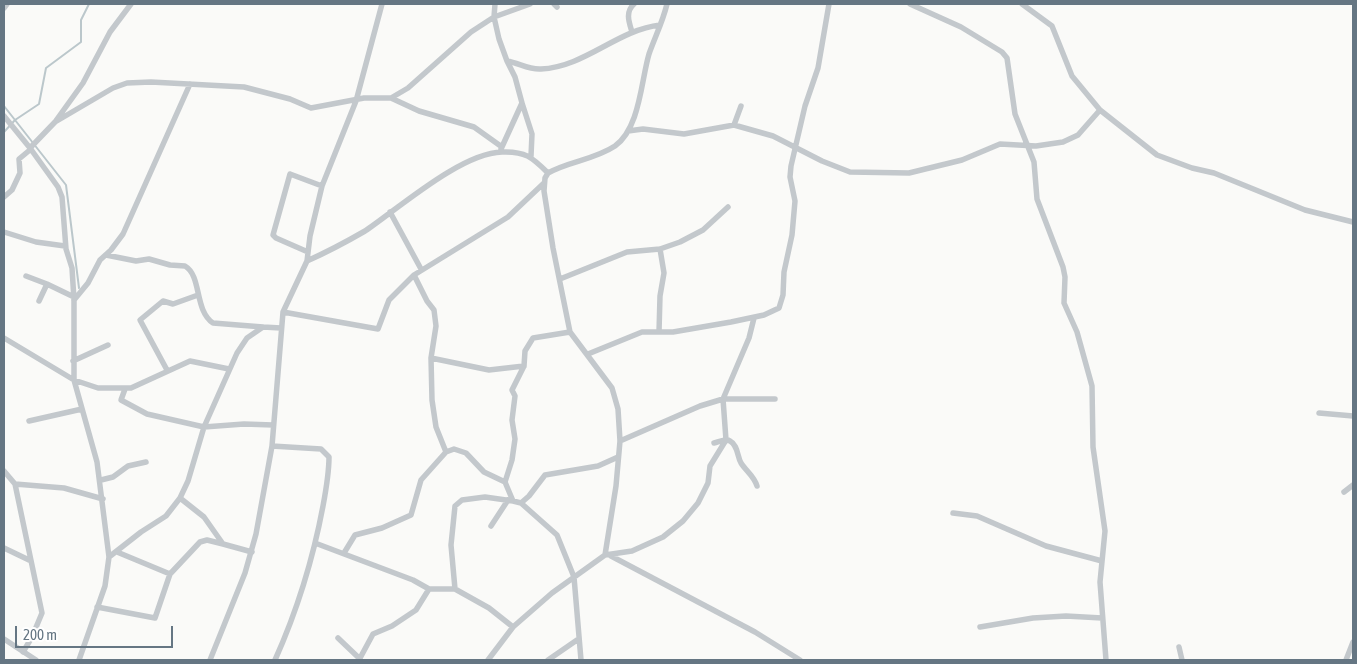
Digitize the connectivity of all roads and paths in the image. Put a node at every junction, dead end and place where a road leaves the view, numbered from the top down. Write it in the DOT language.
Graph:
graph roads {
  1 [pos="7,4"];
  2 [pos="131,4"];
  3 [pos="382,4"];
  4 [pos="495,4"];
  5 [pos="530,4"];
  6 [pos="634,4"];
  7 [pos="667,4"];
  8 [pos="829,4"];
  9 [pos="910,4"];
  10 [pos="1022,4"];
  11 [pos="1033,6"];
  12 [pos="4,8"];
  13 [pos="494,17"];
  14 [pos="660,25"];
  15 [pos="632,32"];
  16 [pos="507,61"];
  17 [pos="190,84"];
  18 [pos="391,98"];
  19 [pos="356,101"];
  20 [pos="522,102"];
  21 [pos="741,106"];
  22 [pos="1100,110"];
  23 [pos="4,116"];
  24 [pos="55,122"];
  25 [pos="734,125"];
  26 [pos="628,131"];
  27 [pos="1027,145"];
  28 [pos="795,146"];
  29 [pos="30,149"];
  30 [pos="501,149"];
  31 [pos="531,156"];
  32 [pos="548,173"];
  33 [pos="544,183"];
  34 [pos="322,186"];
  35 [pos="4,197"];
  36 [pos="728,207"];
  37 [pos="390,212"];
  38 [pos="1353,222"];
  39 [pos="4,232"];
  40 [pos="65,246"];
  41 [pos="660,249"];
  42 [pos="308,252"];
  43 [pos="106,255"];
  44 [pos="308,261"];
  45 [pos="421,269"];
  46 [pos="414,275"];
  47 [pos="26,276"];
  48 [pos="560,279"];
  49 [pos="47,284"];
  50 [pos="198,295"];
  51 [pos="74,298"];
  52 [pos="39,302"];
  53 [pos="284,312"];
  54 [pos="754,318"];
  55 [pos="263,327"];
  56 [pos="281,328"];
  57 [pos="570,332"];
  58 [pos="659,332"];
  59 [pos="4,338"];
  60 [pos="108,345"];
  61 [pos="588,354"];
  62 [pos="431,358"];
  63 [pos="73,361"];
  64 [pos="524,366"];
  65 [pos="167,370"];
  66 [pos="229,370"];
  67 [pos="74,380"];
  68 [pos="125,389"];
  69 [pos="723,399"];
  70 [pos="775,399"];
  71 [pos="82,409"];
  72 [pos="1319,412"];
  73 [pos="1353,416"];
  74 [pos="29,421"];
  75 [pos="273,425"];
  76 [pos="204,427"];
  77 [pos="726,440"];
  78 [pos="620,441"];
  79 [pos="714,443"];
  80 [pos="272,446"];
  81 [pos="446,452"];
  82 [pos="618,457"];
  83 [pos="146,462"];
  84 [pos="4,471"];
  85 [pos="101,480"];
  86 [pos="505,482"];
  87 [pos="14,484"];
  88 [pos="1353,485"];
  89 [pos="757,486"];
  90 [pos="1344,492"];
  91 [pos="180,498"];
  92 [pos="103,499"];
  93 [pos="511,500"];
  94 [pos="521,503"];
  95 [pos="954,513"];
  96 [pos="490,526"];
  97 [pos="315,543"];
  98 [pos="223,544"];
  99 [pos="4,548"];
  100 [pos="117,552"];
  101 [pos="252,552"];
  102 [pos="344,553"];
  103 [pos="608,555"];
  104 [pos="109,557"];
  105 [pos="29,560"];
  106 [pos="1102,561"];
  107 [pos="170,574"];
  108 [pos="574,577"];
  109 [pos="429,589"];
  110 [pos="455,589"];
  111 [pos="97,607"];
  112 [pos="1102,618"];
  113 [pos="513,627"];
  114 [pos="980,627"];
  115 [pos="338,638"];
  116 [pos="4,640"];
  117 [pos="577,640"];
  118 [pos="1353,642"];
  119 [pos="1179,647"];
  120 [pos="23,652"];
  121 [pos="36,660"];
  122 [pos="79,660"];
  123 [pos="210,660"];
  124 [pos="276,660"];
  125 [pos="360,660"];
  126 [pos="488,660"];
  127 [pos="548,660"];
  128 [pos="581,660"];
  129 [pos="800,660"];
  130 [pos="1106,660"];
  131 [pos="1182,660"];
  132 [pos="1346,660"];
  1 -- 12 [label="street"];
  2 -- 24 [label="street"];
  3 -- 19 [label="street"];
  4 -- 13 [label="street"];
  5 -- 13 [label="street"];
  6 -- 15 [label="street"];
  7 -- 14 [label="street"];
  8 -- 28 [label="street"];
  9 -- 27 [label="street"];
  10 -- 11 [label="street"];
  11 -- 22 [label="street"];
  13 -- 16 [label="street"];
  13 -- 18 [label="street"];
  14 -- 15 [label="street"];
  14 -- 26 [label="street"];
  15 -- 16 [label="street"];
  16 -- 20 [label="street"];
  17 -- 19 [label="street"];
  17 -- 24 [label="street"];
  17 -- 43 [label="street"];
  18 -- 19 [label="street"];
  18 -- 30 [label="street"];
  19 -- 34 [label="street"];
  20 -- 30 [label="street"];
  20 -- 31 [label="street"];
  21 -- 25 [label="street"];
  22 -- 27 [label="street"];
  22 -- 38 [label="street"];
  23 -- 29 [label="street"];
  24 -- 29 [label="street"];
  25 -- 26 [label="street"];
  25 -- 28 [label="street"];
  26 -- 32 [label="street"];
  27 -- 28 [label="street"];
  27 -- 106 [label="street"];
  28 -- 54 [label="street"];
  29 -- 35 [label="street"];
  29 -- 40 [label="street"];
  30 -- 31 [label="street"];
  30 -- 37 [label="street"];
  31 -- 32 [label="street"];
  32 -- 33 [label="street"];
  33 -- 45 [label="street"];
  33 -- 48 [label="street"];
  34 -- 42 [label="street"];
  34 -- 42 [label="street"];
  36 -- 41 [label="street"];
  37 -- 44 [label="street"];
  37 -- 45 [label="street"];
  39 -- 40 [label="street"];
  40 -- 51 [label="street"];
  41 -- 48 [label="street"];
  41 -- 58 [label="street"];
  42 -- 44 [label="street"];
  43 -- 50 [label="street"];
  43 -- 51 [label="street"];
  44 -- 53 [label="street"];
  45 -- 46 [label="street"];
  46 -- 53 [label="street"];
  46 -- 62 [label="street"];
  47 -- 49 [label="street"];
  48 -- 57 [label="street"];
  49 -- 51 [label="street"];
  49 -- 52 [label="street"];
  50 -- 55 [label="street"];
  50 -- 65 [label="street"];
  51 -- 63 [label="street"];
  53 -- 56 [label="street"];
  54 -- 58 [label="street"];
  54 -- 69 [label="street"];
  55 -- 56 [label="street"];
  55 -- 66 [label="street"];
  56 -- 75 [label="street"];
  57 -- 61 [label="street"];
  57 -- 64 [label="street"];
  58 -- 61 [label="street"];
  59 -- 67 [label="street"];
  60 -- 63 [label="street"];
  61 -- 78 [label="street"];
  62 -- 64 [label="street"];
  62 -- 81 [label="street"];
  63 -- 67 [label="street"];
  64 -- 86 [label="street"];
  65 -- 66 [label="street"];
  65 -- 68 [label="street"];
  66 -- 76 [label="street"];
  67 -- 68 [label="street"];
  67 -- 71 [label="street"];
  68 -- 76 [label="street"];
  69 -- 70 [label="street"];
  69 -- 77 [label="street"];
  69 -- 78 [label="street"];
  71 -- 74 [label="street"];
  71 -- 85 [label="street"];
  72 -- 73 [label="street"];
  75 -- 76 [label="street"];
  75 -- 80 [label="street"];
  76 -- 91 [label="street"];
  77 -- 79 [label="street"];
  77 -- 89 [label="street"];
  77 -- 103 [label="street"];
  78 -- 82 [label="street"];
  80 -- 97 [label="street"];
  80 -- 101 [label="street"];
  81 -- 86 [label="street"];
  81 -- 102 [label="street"];
  82 -- 94 [label="street"];
  82 -- 103 [label="street"];
  83 -- 85 [label="street"];
  84 -- 87 [label="street"];
  85 -- 92 [label="street"];
  86 -- 93 [label="street"];
  87 -- 92 [label="street"];
  87 -- 105 [label="street"];
  88 -- 90 [label="street"];
  91 -- 98 [label="street"];
  91 -- 100 [label="street"];
  92 -- 104 [label="street"];
  93 -- 94 [label="street"];
  93 -- 96 [label="street"];
  93 -- 110 [label="street"];
  94 -- 108 [label="street"];
  95 -- 106 [label="street"];
  97 -- 102 [label="street"];
  97 -- 124 [label="street"];
  98 -- 101 [label="street"];
  98 -- 107 [label="street"];
  99 -- 105 [label="street"];
  100 -- 104 [label="street"];
  100 -- 107 [label="street"];
  101 -- 123 [label="street"];
  102 -- 109 [label="street"];
  103 -- 108 [label="street"];
  103 -- 129 [label="street"];
  104 -- 111 [label="street"];
  105 -- 120 [label="street"];
  106 -- 112 [label="street"];
  107 -- 111 [label="street"];
  108 -- 113 [label="street"];
  108 -- 117 [label="street"];
  109 -- 110 [label="street"];
  109 -- 125 [label="street"];
  110 -- 113 [label="street"];
  111 -- 122 [label="street"];
  112 -- 114 [label="street"];
  112 -- 130 [label="street"];
  113 -- 126 [label="street"];
  115 -- 125 [label="street"];
  116 -- 120 [label="street"];
  117 -- 127 [label="street"];
  117 -- 128 [label="street"];
  118 -- 132 [label="street"];
  119 -- 131 [label="street"];
  120 -- 121 [label="street"];
}
